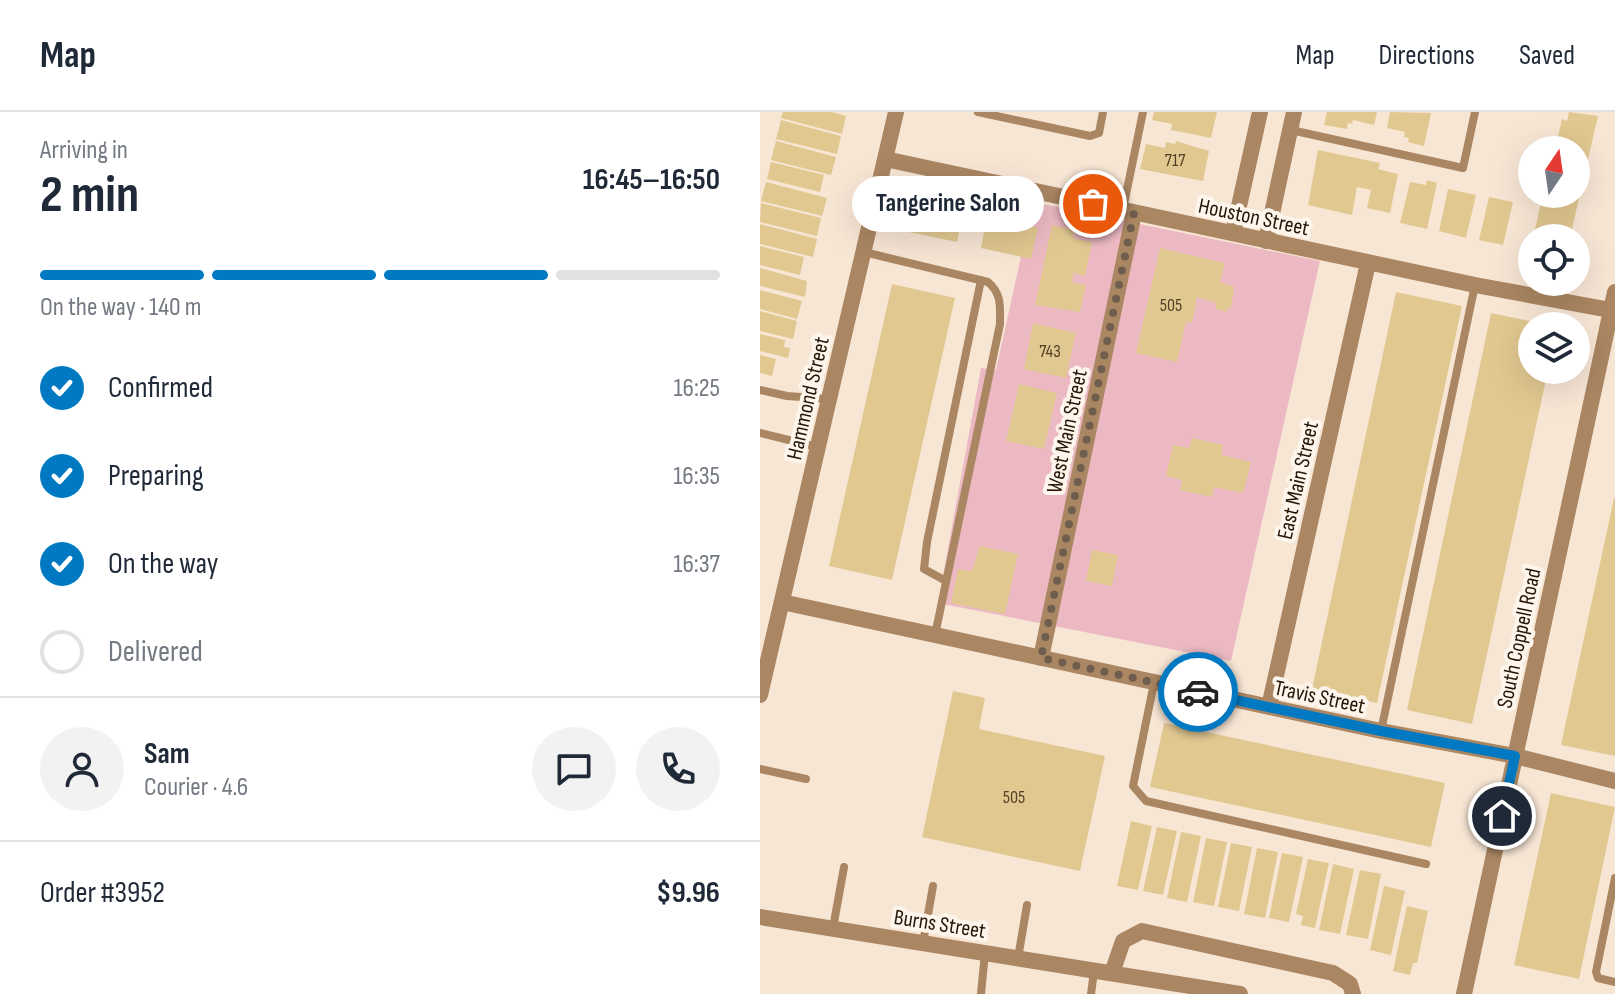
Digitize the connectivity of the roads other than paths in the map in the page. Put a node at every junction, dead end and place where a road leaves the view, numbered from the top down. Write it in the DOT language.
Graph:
graph roads {
  1 [pos="896,112"];
  2 [pos="978,112"];
  3 [pos="1103,112"];
  4 [pos="1143,112"];
  5 [pos="1260,112"];
  6 [pos="1294,112"];
  7 [pos="1475,112"];
  8 [pos="1290,129"];
  9 [pos="885,159"];
  10 [pos="1128,212"];
  11 [pos="1233,233"];
  12 [pos="1266,241"];
  13 [pos="864,252"];
  14 [pos="1368,263"];
  15 [pos="981,280"];
  16 [pos="1475,285"];
  17 [pos="1615,292"];
  18 [pos="1613,311"];
  19 [pos="760,390"];
  20 [pos="829,399"];
  21 [pos="760,433"];
  22 [pos="818,447"];
  23 [pos="946,581"];
  24 [pos="782,602"];
  25 [pos="935,635"];
  26 [pos="1041,658"];
  27 [pos="1154,683"];
  28 [pos="760,695"];
  29 [pos="1269,707"];
  30 [pos="1381,731"];
  31 [pos="1515,756"];
  32 [pos="760,769"];
  33 [pos="806,779"];
  34 [pos="1615,781"];
  35 [pos="1426,864"];
  36 [pos="844,867"];
  37 [pos="1615,878"];
  38 [pos="933,886"];
  39 [pos="1027,905"];
  40 [pos="760,917"];
  41 [pos="833,928"];
  42 [pos="923,943"];
  43 [pos="985,953"];
  44 [pos="1018,959"];
  45 [pos="1094,971"];
  46 [pos="1112,973"];
  47 [pos="1615,982"];
  48 [pos="981,994"];
  49 [pos="1091,994"];
  50 [pos="1240,994"];
  51 [pos="1353,994"];
  52 [pos="1464,994"];
  1 -- 9 [label="street, Hammond Street"];
  2 -- 3 [label="lane"];
  4 -- 10 [label="lane"];
  5 -- 11 [label="street"];
  6 -- 8 [label="street"];
  7 -- 8 [label="lane"];
  8 -- 12 [label="street"];
  9 -- 10 [label="street, Houston Street"];
  9 -- 13 [label="street, Hammond Street"];
  10 -- 11 [label="street, Houston Street"];
  10 -- 26 [label="street, West Main Street"];
  11 -- 12 [label="street, Houston Street"];
  12 -- 14 [label="street, Houston Street"];
  13 -- 15 [label="lane"];
  13 -- 20 [label="street, Hammond Street"];
  14 -- 16 [label="street, Houston Street"];
  14 -- 29 [label="street, East Main Street"];
  15 -- 23 [label="lane"];
  15 -- 23 [label="lane"];
  16 -- 18 [label="street, Houston Street"];
  16 -- 30 [label="lane"];
  17 -- 18 [label="street, South Coppell Road"];
  18 -- 31 [label="street, South Coppell Road"];
  19 -- 20 [label="lane"];
  20 -- 22 [label="street, Hammond Street"];
  21 -- 22 [label="lane"];
  22 -- 24 [label="street, Hammond Street"];
  23 -- 25 [label="lane"];
  24 -- 25 [label="street, Travis Street"];
  24 -- 28 [label="street, Hammond Street"];
  25 -- 26 [label="street, Travis Street"];
  26 -- 27 [label="street, Travis Street"];
  27 -- 29 [label="street, Travis Street"];
  27 -- 35 [label="lane"];
  29 -- 30 [label="street, Travis Street"];
  30 -- 31 [label="street, Travis Street"];
  31 -- 34 [label="street, Travis Street"];
  31 -- 52 [label="street, South Coppell Road"];
  32 -- 33 [label="lane"];
  36 -- 41 [label="lane"];
  37 -- 47 [label="lane"];
  38 -- 42 [label="lane"];
  39 -- 44 [label="lane"];
  40 -- 41 [label="street, Burns Street"];
  41 -- 42 [label="street, Burns Street"];
  42 -- 43 [label="street, Burns Street"];
  43 -- 44 [label="street, Burns Street"];
  43 -- 48 [label="lane"];
  44 -- 45 [label="street, Burns Street"];
  45 -- 46 [label="street, Burns Street"];
  45 -- 49 [label="lane"];
  46 -- 50 [label="street, Burns Street"];
  46 -- 51 [label="street"];
}
